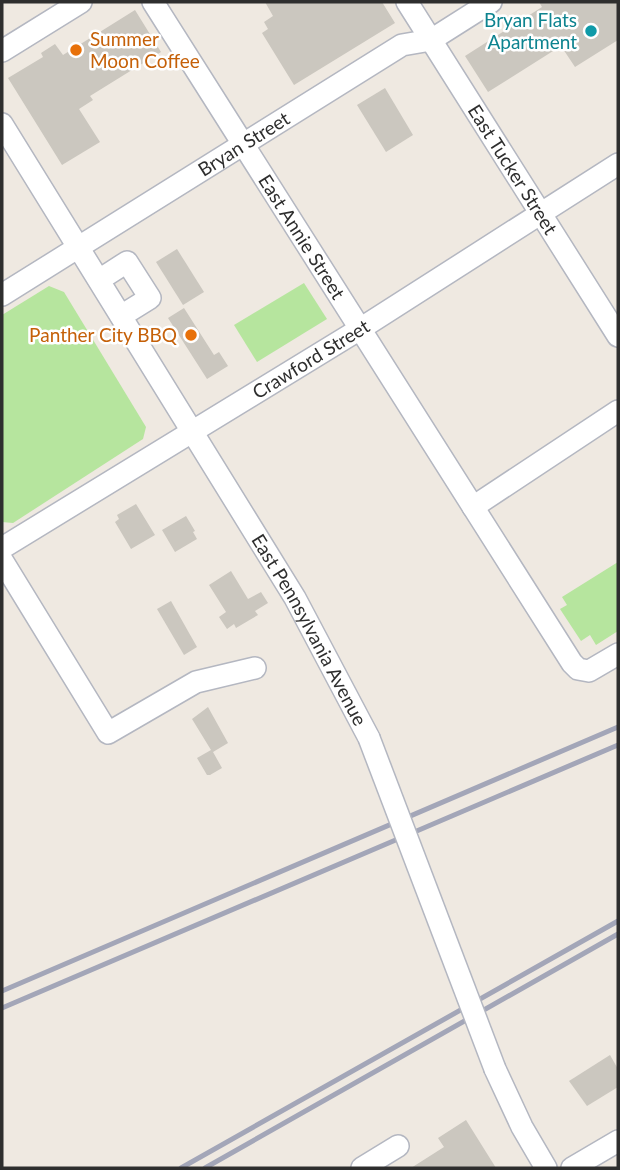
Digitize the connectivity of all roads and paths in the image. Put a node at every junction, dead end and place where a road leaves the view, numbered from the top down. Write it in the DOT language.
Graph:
graph roads {
  1 [pos="81,2"];
  2 [pos="407,2"];
  3 [pos="491,2"];
  4 [pos="161,4"];
  5 [pos="431,40"];
  6 [pos="2,51"];
  7 [pos="2,124"];
  8 [pos="243,143"];
  9 [pos="618,163"];
  10 [pos="541,212"];
  11 [pos="78,246"];
  12 [pos="99,280"];
  13 [pos="2,295"];
  14 [pos="121,316"];
  15 [pos="360,329"];
  16 [pos="618,336"];
  17 [pos="618,411"];
  18 [pos="192,432"];
  19 [pos="473,507"];
  20 [pos="2,548"];
  21 [pos="2,560"];
  22 [pos="618,654"];
  23 [pos="255,668"];
  24 [pos="618,1141"];
  25 [pos="398,1146"];
  26 [pos="362,1168"];
  27 [pos="546,1168"];
  28 [pos="572,1168"];
  1 -- 6 [label="street"];
  2 -- 5 [label="street, East Tucker Street"];
  3 -- 5 [label="street, Bryan Street"];
  4 -- 8 [label="street, East Annie Street"];
  5 -- 8 [label="street, Bryan Street"];
  5 -- 10 [label="street, East Tucker Street"];
  7 -- 11 [label="street, East Pennsylvania Avenue"];
  8 -- 11 [label="street, Bryan Street"];
  8 -- 15 [label="street, East Annie Street"];
  9 -- 10 [label="street, Crawford Street"];
  10 -- 15 [label="street, Crawford Street"];
  10 -- 16 [label="street, East Tucker Street"];
  11 -- 12 [label="street, East Pennsylvania Avenue"];
  11 -- 13 [label="street, Bryan Street"];
  12 -- 14 [label="street, East Pennsylvania Avenue"];
  12 -- 14 [label="street"];
  14 -- 18 [label="street, East Pennsylvania Avenue"];
  15 -- 18 [label="street, Crawford Street"];
  15 -- 19 [label="street, East Annie Street"];
  17 -- 19 [label="street"];
  18 -- 20 [label="street, Crawford Street"];
  18 -- 27 [label="street, East Pennsylvania Avenue, bridge"];
  19 -- 22 [label="street, East Annie Street"];
  21 -- 23 [label="street"];
  24 -- 28 [label="street"];
  25 -- 26 [label="street"];
}
